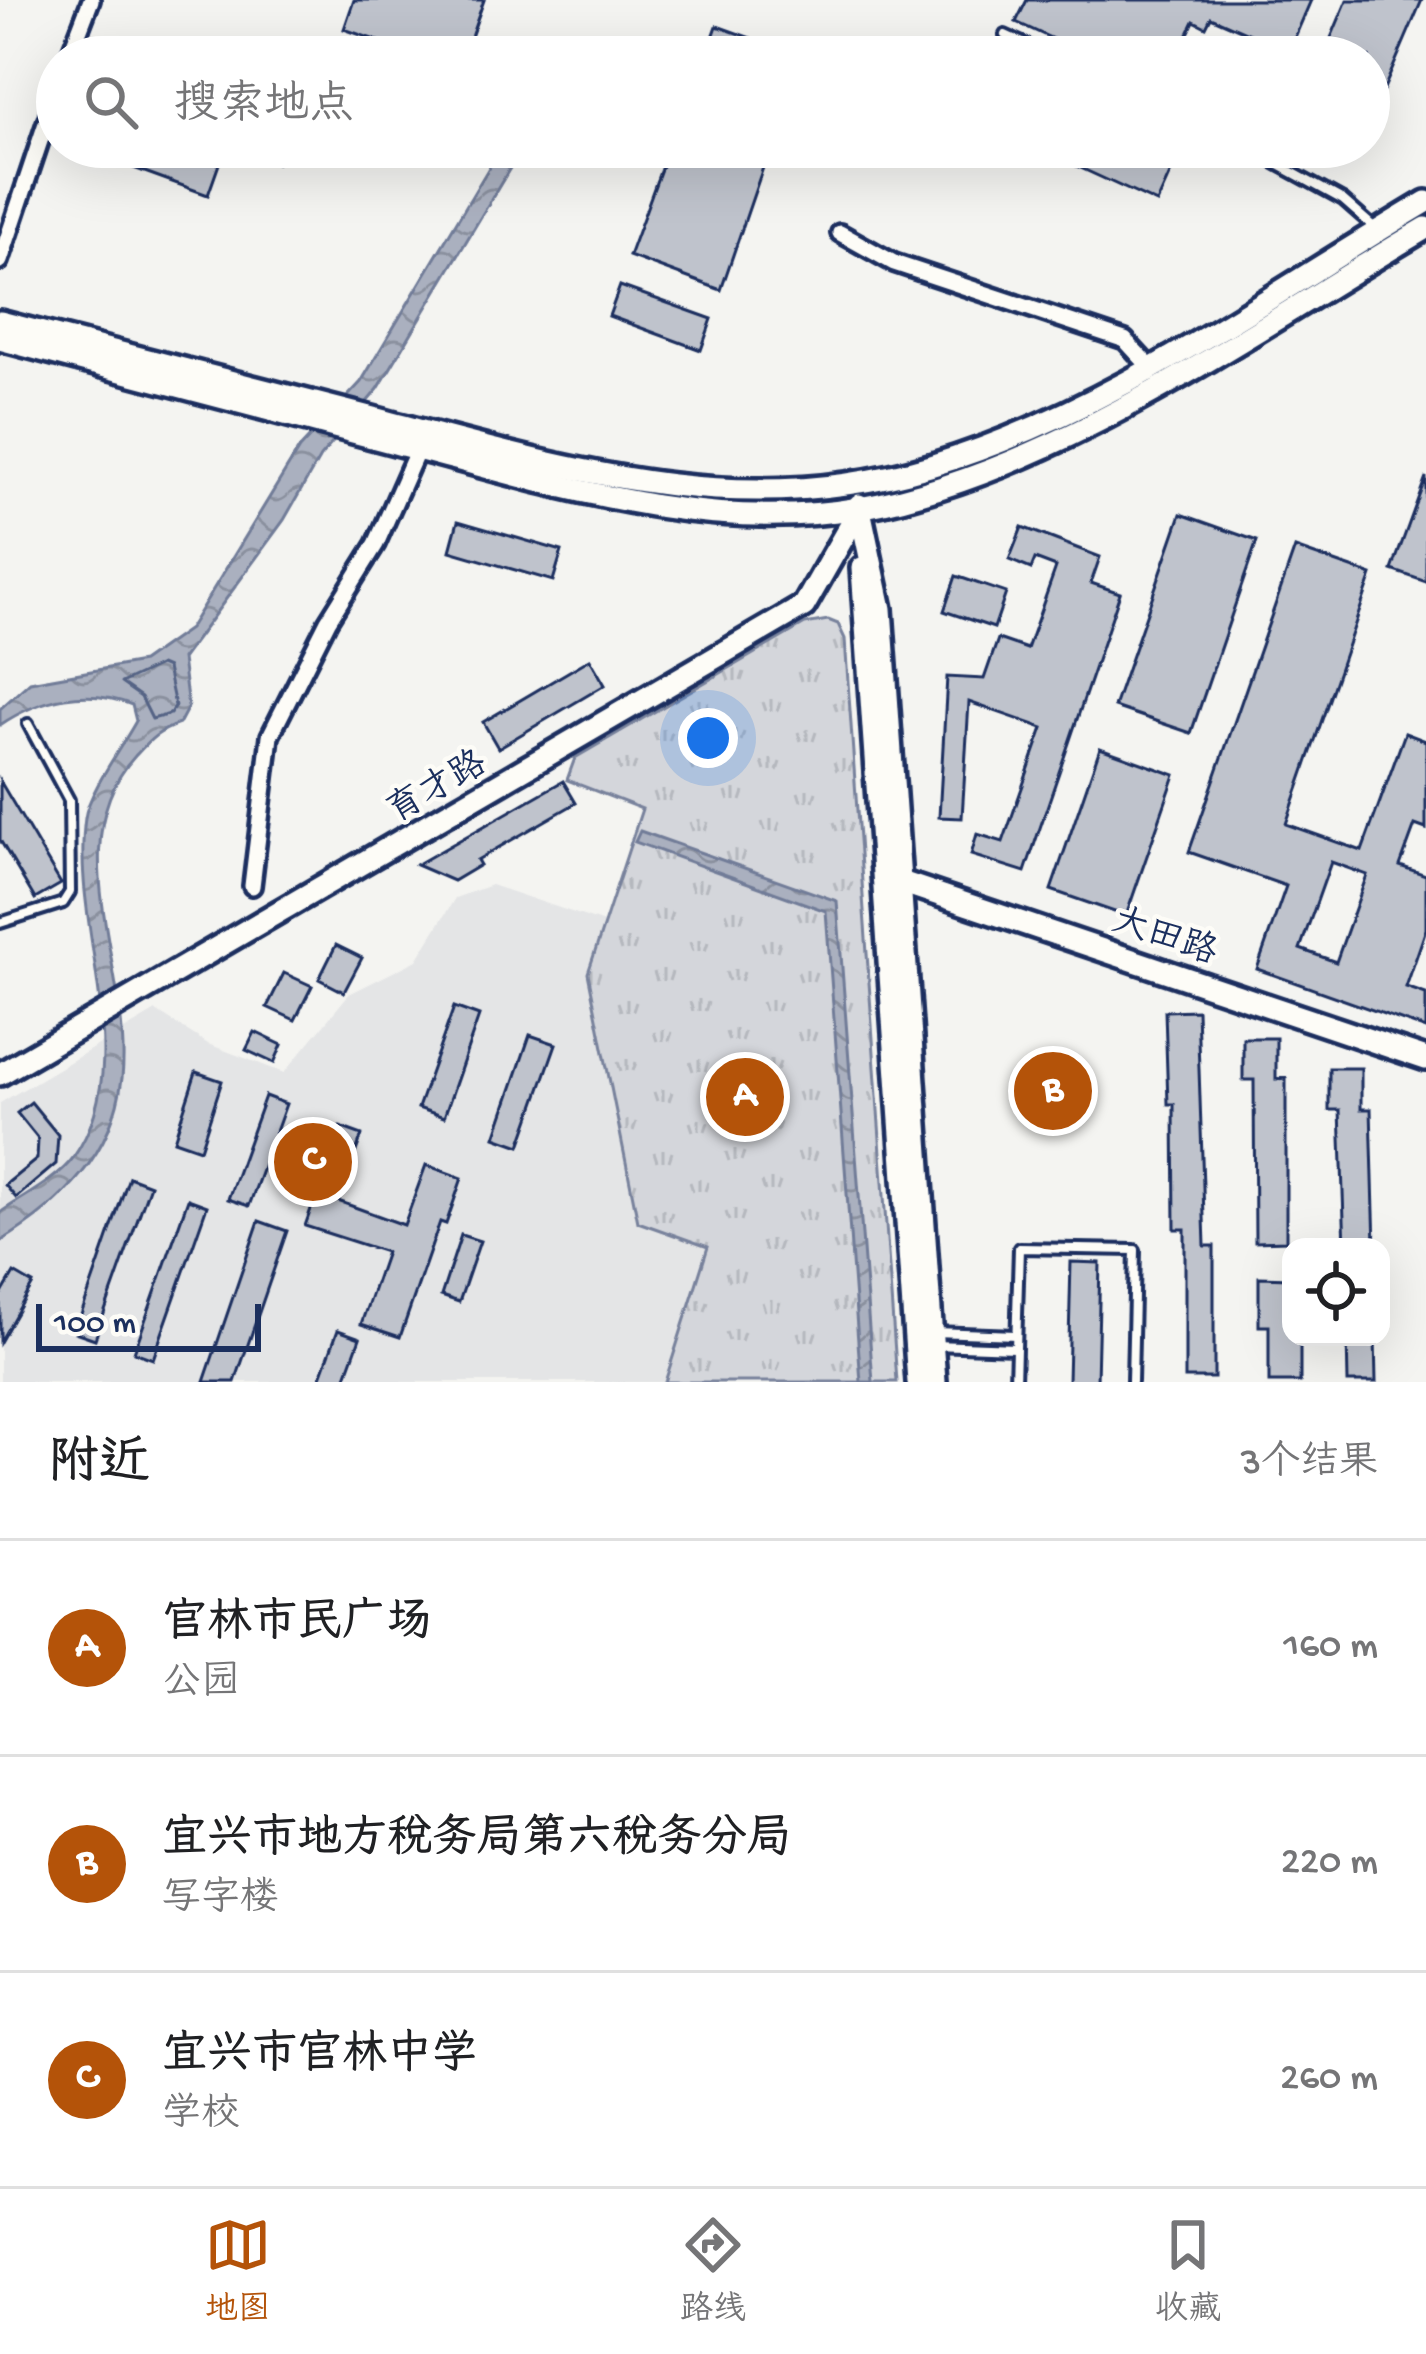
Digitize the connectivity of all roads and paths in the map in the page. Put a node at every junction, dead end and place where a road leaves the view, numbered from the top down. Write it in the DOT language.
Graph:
graph roads {
  1 [pos="91,0"];
  2 [pos="77,36"];
  3 [pos="36,153"];
  4 [pos="1286,168"];
  5 [pos="1426,202"];
  6 [pos="1426,228"];
  7 [pos="1378,231"];
  8 [pos="840,233"];
  9 [pos="0,261"];
  10 [pos="0,322"];
  11 [pos="0,339"];
  12 [pos="1149,366"];
  13 [pos="418,448"];
  14 [pos="855,483"];
  15 [pos="860,508"];
  16 [pos="28,724"];
  17 [pos="891,878"];
  18 [pos="252,886"];
  19 [pos="0,923"];
  20 [pos="1426,1059"];
  21 [pos="0,1075"];
  22 [pos="1016,1335"];
  23 [pos="932,1339"];
  24 [pos="1016,1348"];
  25 [pos="918,1382"];
  26 [pos="935,1382"];
  27 [pos="1015,1382"];
  28 [pos="1132,1382"];
  1 -- 2 [label="street"];
  3 -- 9 [label="street"];
  4 -- 7 [label="lane"];
  5 -- 7 [label="main road"];
  6 -- 15 [label="main road"];
  7 -- 12 [label="main road"];
  8 -- 12 [label="street"];
  10 -- 14 [label="main road"];
  11 -- 13 [label="main road"];
  12 -- 14 [label="main road"];
  13 -- 15 [label="main road"];
  13 -- 18 [label="street"];
  14 -- 15 [label="main road"];
  15 -- 17 [label="main road"];
  15 -- 21 [label="main road, 育才路"];
  16 -- 19 [label="lane"];
  17 -- 20 [label="main road, 大田路"];
  17 -- 23 [label="main road"];
  17 -- 25 [label="main road"];
  22 -- 23 [label="lane"];
  22 -- 24 [label="lane"];
  22 -- 28 [label="lane"];
  23 -- 24 [label="lane"];
  23 -- 26 [label="main road"];
  24 -- 27 [label="lane"];
}
